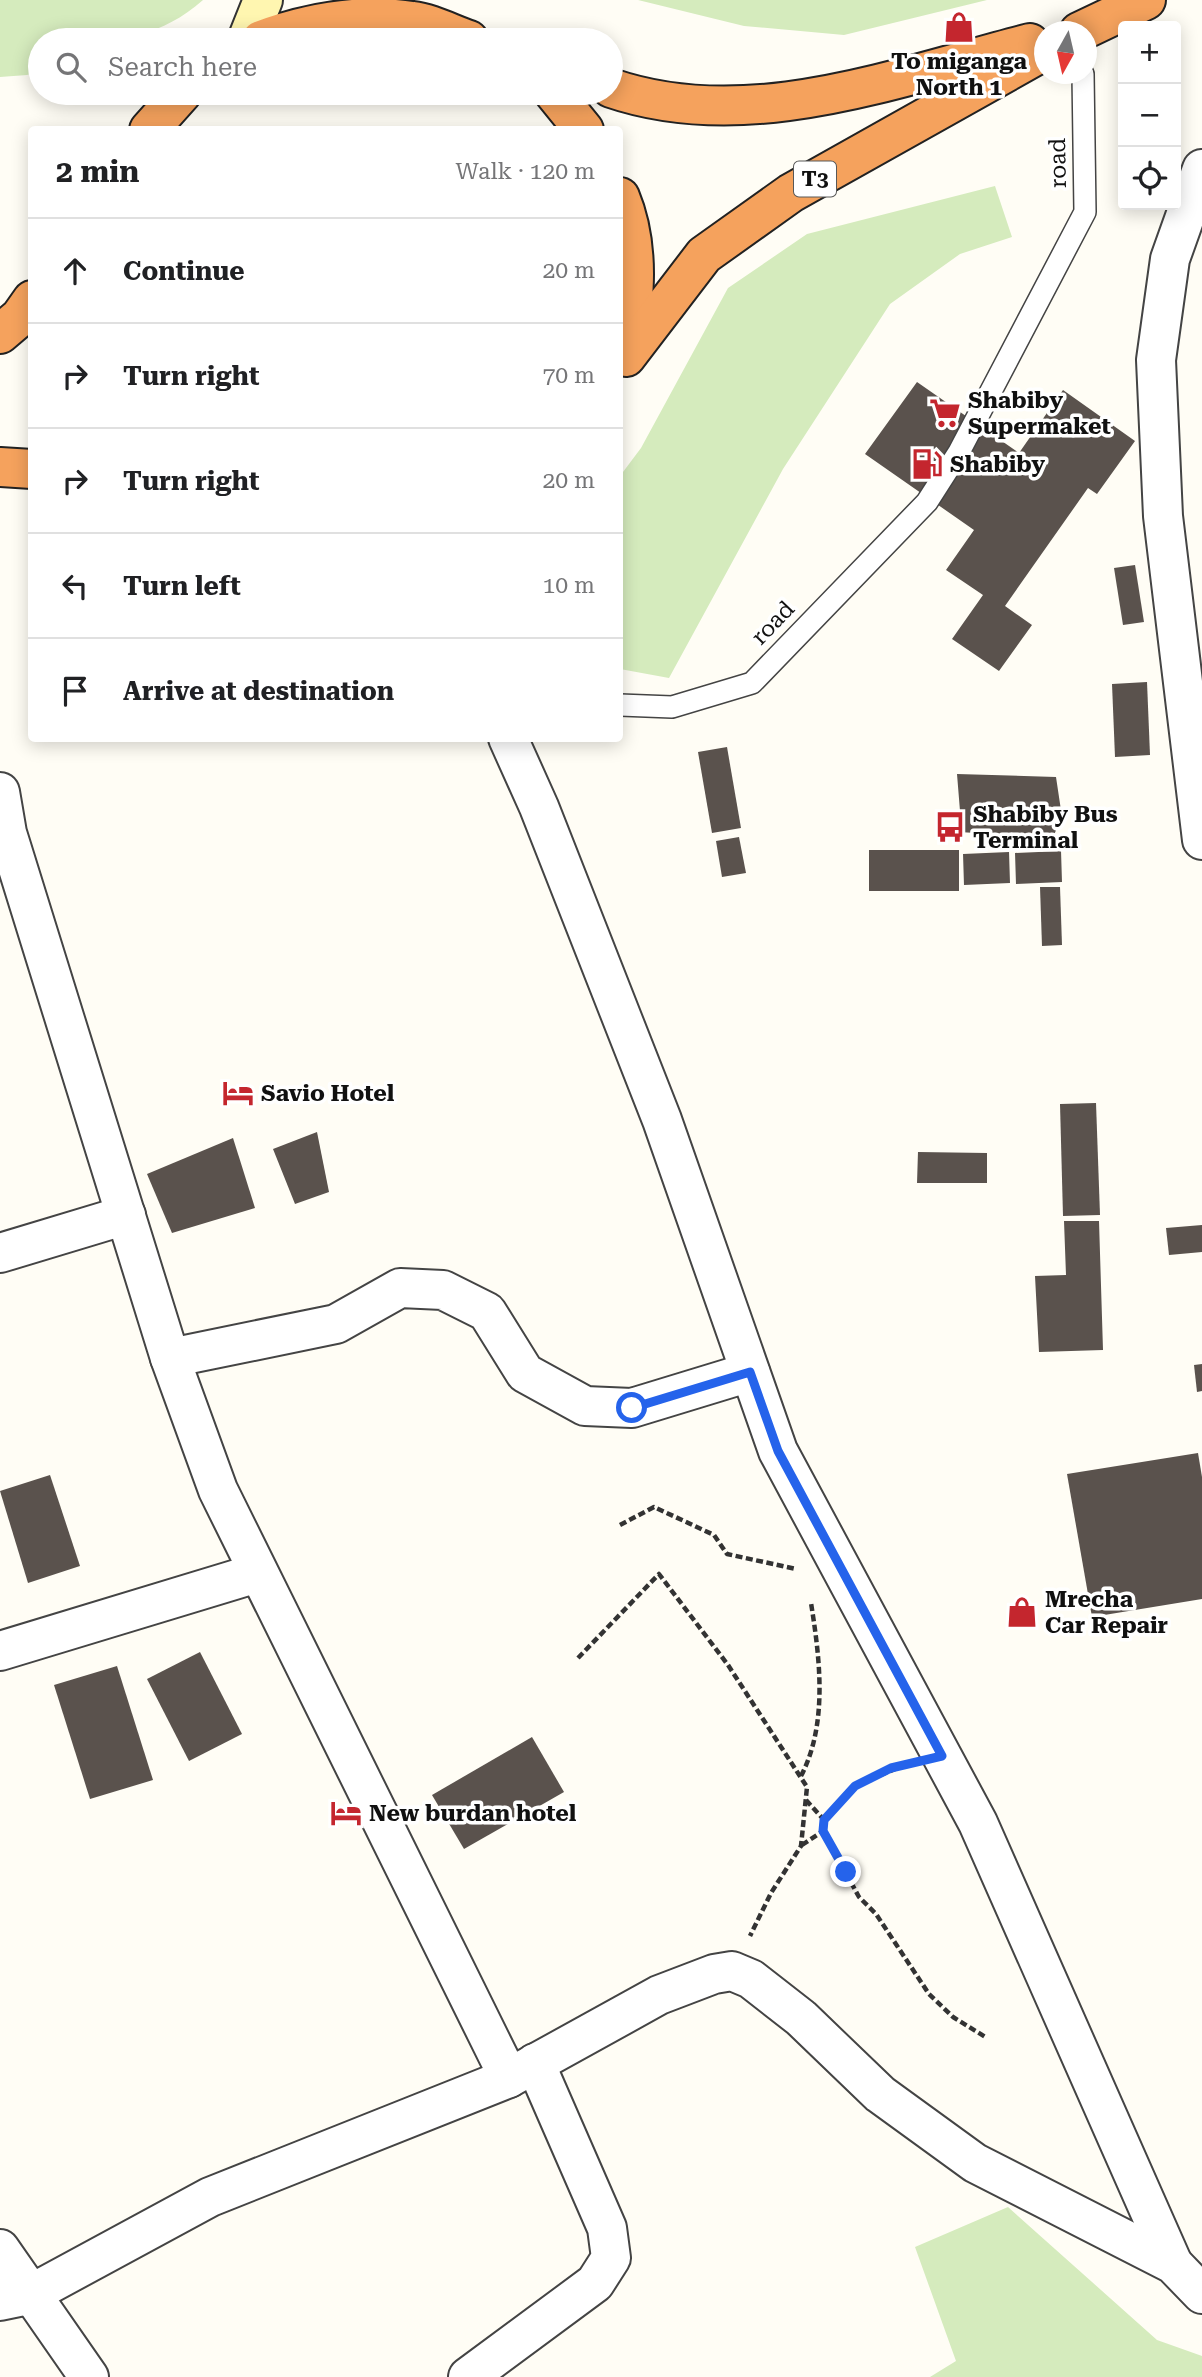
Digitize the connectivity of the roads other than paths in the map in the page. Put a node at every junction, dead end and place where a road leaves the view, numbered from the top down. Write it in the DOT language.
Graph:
graph roads {
  1 [pos="263,0"];
  2 [pos="1146,0"];
  3 [pos="406,10"];
  4 [pos="1097,23"];
  5 [pos="252,28"];
  6 [pos="293,28"];
  7 [pos="444,28"];
  8 [pos="1034,42"];
  9 [pos="1034,57"];
  10 [pos="1083,84"];
  11 [pos="623,92"];
  12 [pos="171,105"];
  13 [pos="564,105"];
  14 [pos="153,126"];
  15 [pos="581,126"];
  16 [pos="1202,169"];
  17 [pos="623,205"];
  18 [pos="28,306"];
  19 [pos="0,334"];
  20 [pos="623,365"];
  21 [pos="0,467"];
  22 [pos="28,469"];
  23 [pos="623,705"];
  24 [pos="510,742"];
  25 [pos="0,792"];
  26 [pos="3,834"];
  27 [pos="1202,840"];
  28 [pos="126,1215"];
  29 [pos="0,1254"];
  30 [pos="170,1358"];
  31 [pos="750,1372"];
  32 [pos="257,1573"];
  33 [pos="0,1651"];
  34 [pos="522,2071"];
  35 [pos="0,2249"];
  36 [pos="1173,2264"];
  37 [pos="1202,2294"];
  38 [pos="14,2298"];
  39 [pos="89,2377"];
  40 [pos="468,2377"];
  1 -- 5 [label="main road"];
  2 -- 4 [label="highway"];
  3 -- 6 [label="highway"];
  3 -- 7 [label="highway"];
  8 -- 11 [label="highway"];
  9 -- 20 [label="highway, T3"];
  10 -- 23 [label="lane, road"];
  12 -- 14 [label="highway"];
  13 -- 15 [label="highway"];
  16 -- 27 [label="street"];
  17 -- 20 [label="highway, T3"];
  18 -- 19 [label="highway"];
  21 -- 22 [label="highway"];
  24 -- 31 [label="street"];
  25 -- 26 [label="street"];
  26 -- 28 [label="street"];
  28 -- 29 [label="street"];
  28 -- 30 [label="street"];
  30 -- 31 [label="street"];
  30 -- 32 [label="street"];
  31 -- 36 [label="street"];
  32 -- 33 [label="street"];
  32 -- 34 [label="street"];
  34 -- 36 [label="street"];
  34 -- 38 [label="street"];
  34 -- 40 [label="street"];
  35 -- 38 [label="street"];
  36 -- 37 [label="street"];
  38 -- 39 [label="street"];
}
